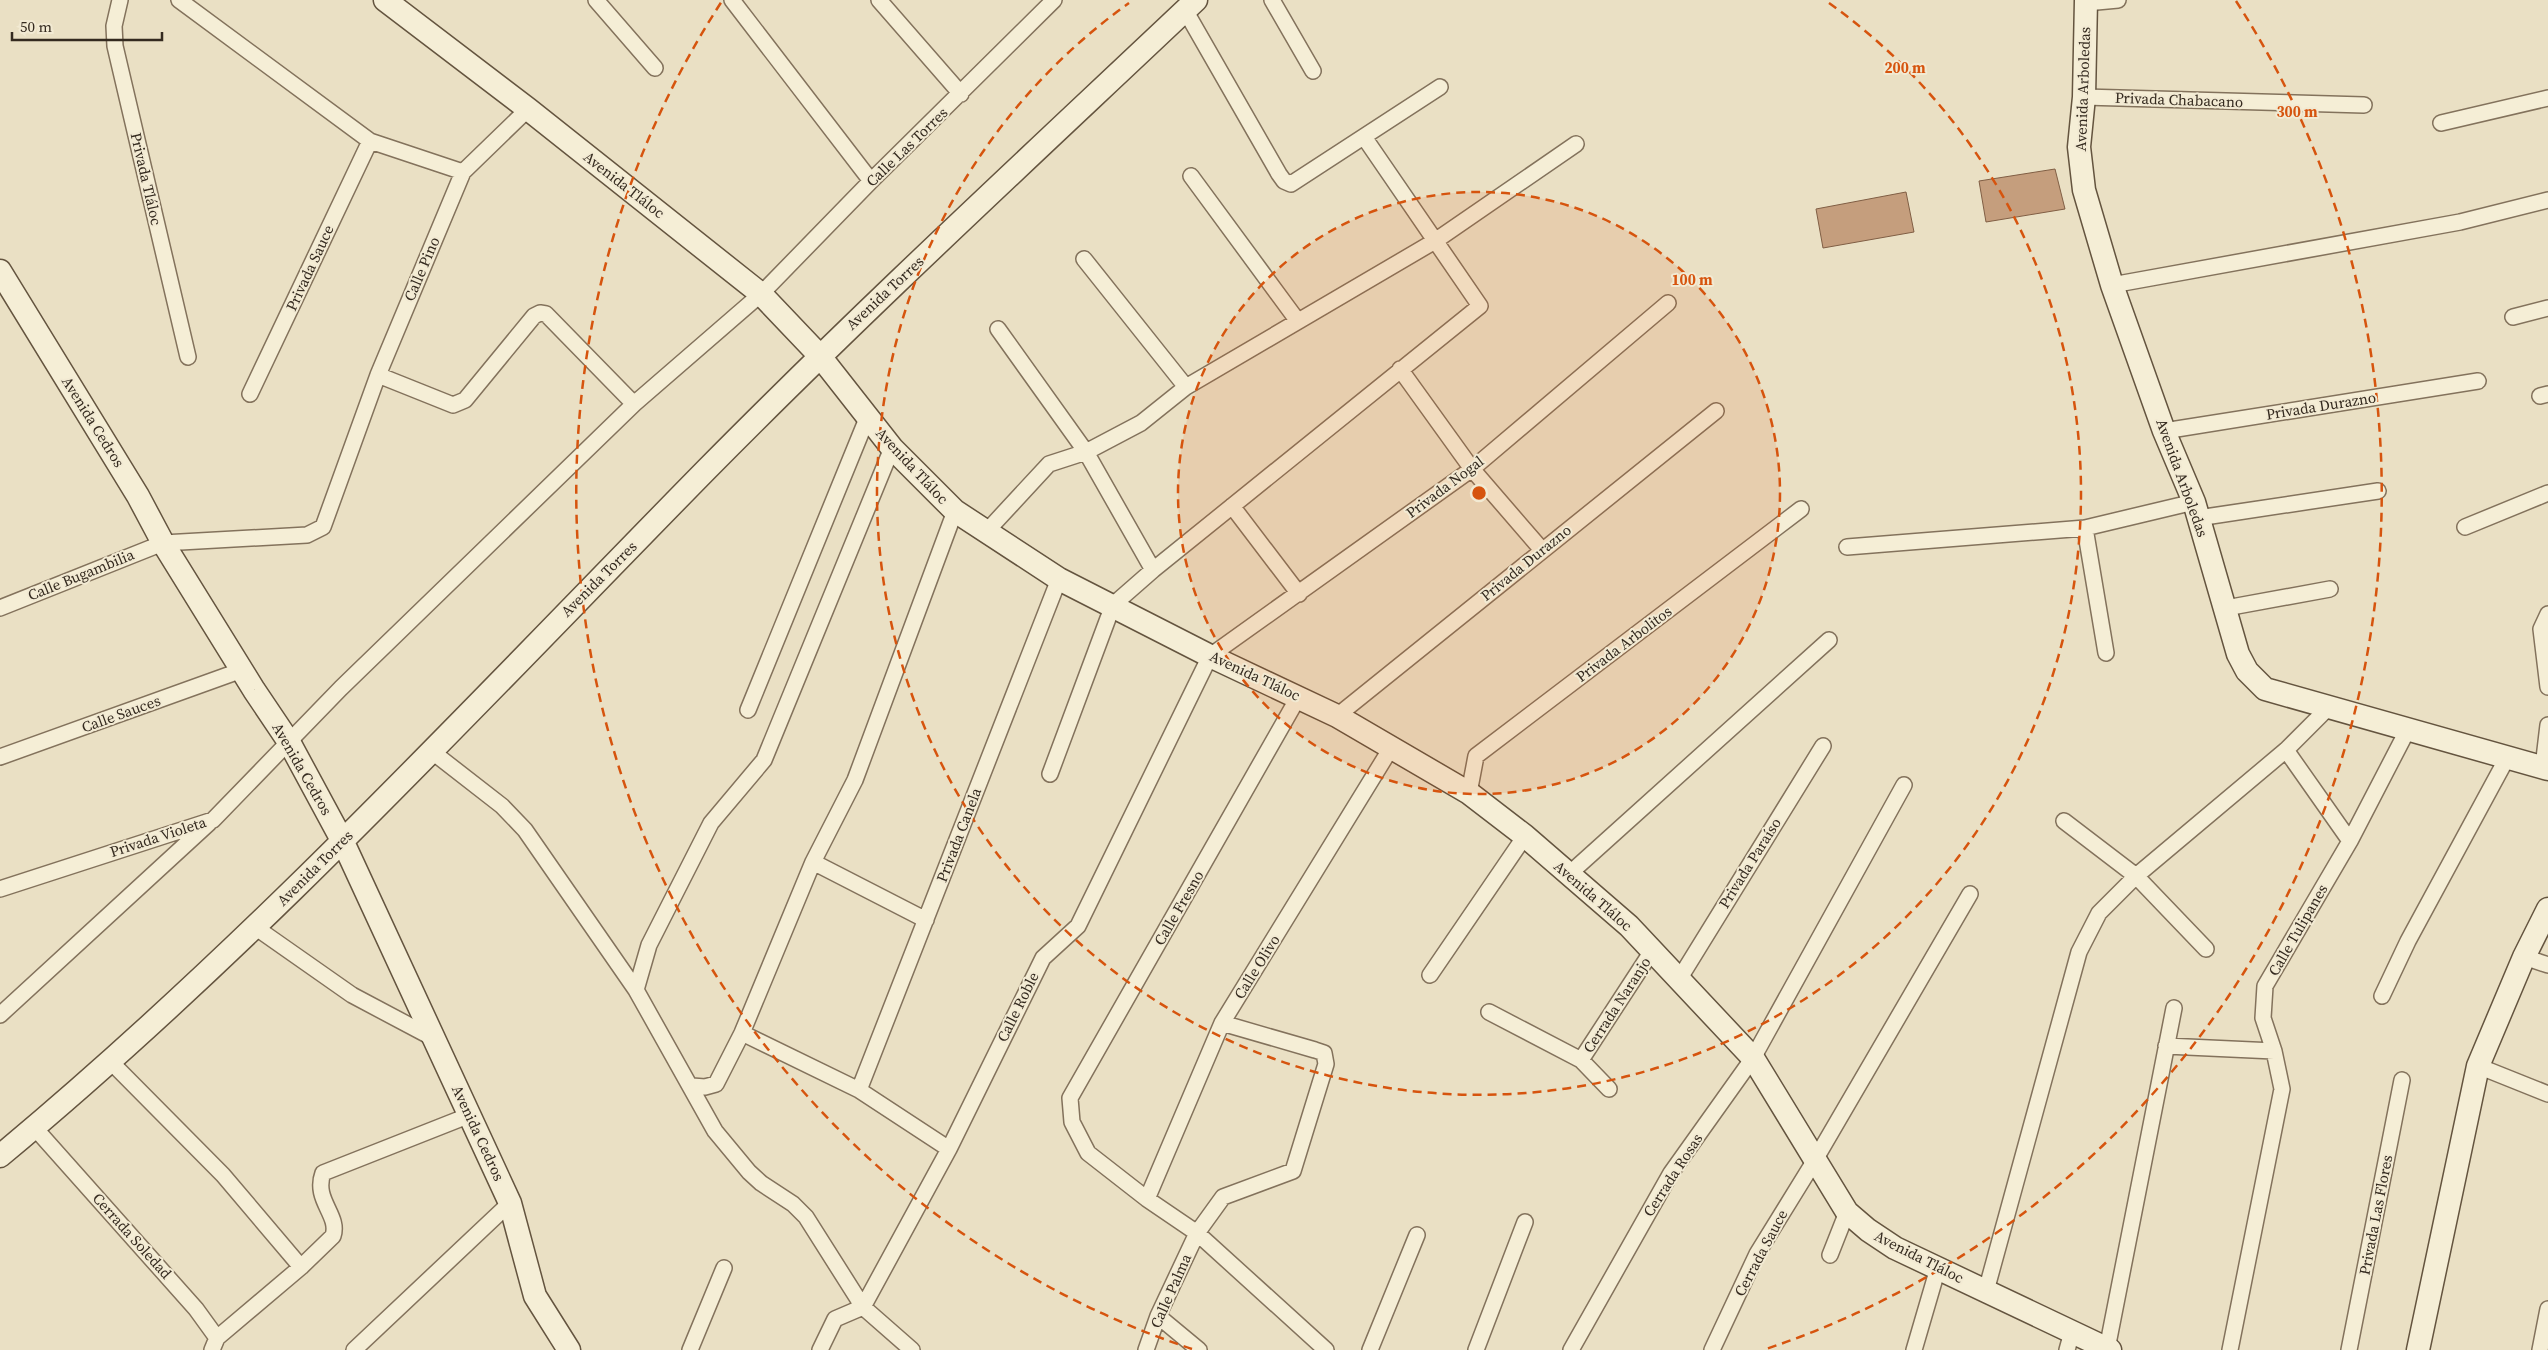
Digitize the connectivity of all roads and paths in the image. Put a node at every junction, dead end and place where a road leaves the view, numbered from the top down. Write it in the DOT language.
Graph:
graph roads {
  1 [pos="120,0"];
  2 [pos="179,0"];
  3 [pos="385,0"];
  4 [pos="596,0"];
  5 [pos="732,0"];
  6 [pos="879,0"];
  7 [pos="1054,0"];
  8 [pos="1272,0"];
  9 [pos="2118,0"];
  10 [pos="2086,2"];
  11 [pos="1190,5"];
  12 [pos="655,68"];
  13 [pos="1313,71"];
  14 [pos="1440,87"];
  15 [pos="961,94"];
  16 [pos="2084,97"];
  17 [pos="2548,98"];
  18 [pos="2364,105"];
  19 [pos="528,109"];
  20 [pos="2441,123"];
  21 [pos="1364,137"];
  22 [pos="370,141"];
  23 [pos="1576,144"];
  24 [pos="462,172"];
  25 [pos="1191,176"];
  26 [pos="871,181"];
  27 [pos="2548,200"];
  28 [pos="1435,240"];
  29 [pos="1084,258"];
  30 [pos="0,271"];
  31 [pos="2112,285"];
  32 [pos="761,294"];
  33 [pos="1668,303"];
  34 [pos="2548,308"];
  35 [pos="2513,318"];
  36 [pos="1297,320"];
  37 [pos="998,330"];
  38 [pos="820,355"];
  39 [pos="188,358"];
  40 [pos="1400,370"];
  41 [pos="378,376"];
  42 [pos="2478,381"];
  43 [pos="1186,387"];
  44 [pos="250,394"];
  45 [pos="634,404"];
  46 [pos="1716,411"];
  47 [pos="868,416"];
  48 [pos="2164,431"];
  49 [pos="892,448"];
  50 [pos="1086,452"];
  51 [pos="1472,469"];
  52 [pos="2378,491"];
  53 [pos="2548,493"];
  54 [pos="1232,506"];
  55 [pos="1801,509"];
  56 [pos="2196,510"];
  57 [pos="955,511"];
  58 [pos="2465,527"];
  59 [pos="2085,528"];
  60 [pos="987,531"];
  61 [pos="162,543"];
  62 [pos="1847,547"];
  63 [pos="1542,550"];
  64 [pos="1153,570"];
  65 [pos="1060,579"];
  66 [pos="2330,589"];
  67 [pos="1299,594"];
  68 [pos="1113,605"];
  69 [pos="0,608"];
  70 [pos="2226,608"];
  71 [pos="2548,614"];
  72 [pos="1829,640"];
  73 [pos="2106,653"];
  74 [pos="1210,656"];
  75 [pos="242,670"];
  76 [pos="2548,687"];
  77 [pos="1299,696"];
  78 [pos="2329,707"];
  79 [pos="748,710"];
  80 [pos="1337,716"];
  81 [pos="2548,725"];
  82 [pos="2407,731"];
  83 [pos="289,742"];
  84 [pos="1823,746"];
  85 [pos="1391,748"];
  86 [pos="430,750"];
  87 [pos="2286,750"];
  88 [pos="0,757"];
  89 [pos="2507,758"];
  90 [pos="2545,768"];
  91 [pos="1050,774"];
  92 [pos="1904,785"];
  93 [pos="1469,793"];
  94 [pos="213,820"];
  95 [pos="2064,821"];
  96 [pos="1525,836"];
  97 [pos="2350,841"];
  98 [pos="343,842"];
  99 [pos="814,862"];
  100 [pos="1568,875"];
  101 [pos="2136,876"];
  102 [pos="0,889"];
  103 [pos="1970,894"];
  104 [pos="2548,909"];
  105 [pos="926,920"];
  106 [pos="256,927"];
  107 [pos="2206,949"];
  108 [pos="1652,951"];
  109 [pos="2524,956"];
  110 [pos="2548,965"];
  111 [pos="1430,975"];
  112 [pos="1678,980"];
  113 [pos="636,990"];
  114 [pos="2382,996"];
  115 [pos="2174,1008"];
  116 [pos="1489,1012"];
  117 [pos="0,1015"];
  118 [pos="1222,1023"];
  119 [pos="742,1033"];
  120 [pos="433,1038"];
  121 [pos="2166,1046"];
  122 [pos="2274,1051"];
  123 [pos="1753,1058"];
  124 [pos="1582,1060"];
  125 [pos="110,1061"];
  126 [pos="2478,1066"];
  127 [pos="2402,1080"];
  128 [pos="692,1086"];
  129 [pos="1609,1089"];
  130 [pos="859,1090"];
  131 [pos="2548,1094"];
  132 [pos="470,1116"];
  133 [pos="34,1127"];
  134 [pos="949,1149"];
  135 [pos="0,1156"];
  136 [pos="1815,1160"];
  137 [pos="1147,1199"];
  138 [pos="510,1203"];
  139 [pos="1847,1212"];
  140 [pos="1526,1222"];
  141 [pos="1197,1233"];
  142 [pos="1417,1235"];
  143 [pos="1830,1255"];
  144 [pos="301,1267"];
  145 [pos="724,1268"];
  146 [pos="1938,1268"];
  147 [pos="1986,1291"];
  148 [pos="863,1307"];
  149 [pos="2548,1309"];
  150 [pos="1158,1316"];
  151 [pos="2070,1341"];
  152 [pos="214,1344"];
  153 [pos="2109,1349"];
  154 [pos="354,1350"];
  155 [pos="569,1350"];
  156 [pos="690,1350"];
  157 [pos="820,1350"];
  158 [pos="912,1350"];
  159 [pos="1146,1350"];
  160 [pos="1199,1350"];
  161 [pos="1326,1350"];
  162 [pos="1370,1350"];
  163 [pos="1476,1350"];
  164 [pos="1571,1350"];
  165 [pos="1712,1350"];
  166 [pos="1914,1350"];
  167 [pos="2230,1350"];
  168 [pos="2349,1350"];
  169 [pos="2418,1350"];
  170 [pos="2540,1350"];
  1 -- 39 [label="street, Privada Tláloc"];
  2 -- 22 [label="street"];
  3 -- 19 [label="main road, Avenida Tláloc"];
  4 -- 12 [label="street"];
  5 -- 26 [label="street"];
  6 -- 15 [label="street"];
  7 -- 15 [label="street, Calle Las Torres"];
  8 -- 13 [label="street"];
  9 -- 10 [label="street"];
  10 -- 16 [label="main road, Avenida Arboledas"];
  11 -- 21 [label="street"];
  11 -- 38 [label="main road, Avenida Torres"];
  14 -- 21 [label="street"];
  15 -- 26 [label="street, Calle Las Torres"];
  16 -- 18 [label="street, Privada Chabacano"];
  16 -- 31 [label="main road, Avenida Arboledas"];
  17 -- 20 [label="street"];
  19 -- 24 [label="street"];
  19 -- 32 [label="main road, Avenida Tláloc"];
  21 -- 28 [label="street"];
  22 -- 24 [label="street"];
  22 -- 44 [label="street, Privada Sauce"];
  23 -- 28 [label="street"];
  24 -- 41 [label="street, Calle Pino"];
  25 -- 36 [label="street"];
  26 -- 32 [label="street, Calle Las Torres"];
  27 -- 31 [label="street"];
  28 -- 36 [label="street"];
  28 -- 40 [label="street"];
  29 -- 43 [label="street"];
  30 -- 61 [label="main road, Avenida Cedros"];
  31 -- 48 [label="main road, Avenida Arboledas"];
  32 -- 38 [label="main road, Avenida Tláloc"];
  32 -- 45 [label="street, Calle Las Torres"];
  33 -- 51 [label="street, Privada Nogal"];
  34 -- 35 [label="street"];
  36 -- 43 [label="street"];
  37 -- 50 [label="street"];
  38 -- 47 [label="main road, Avenida Tláloc"];
  38 -- 86 [label="main road, Avenida Torres"];
  40 -- 51 [label="street"];
  40 -- 54 [label="street"];
  41 -- 45 [label="street"];
  41 -- 61 [label="street, Calle Pino"];
  42 -- 48 [label="street, Privada Durazno"];
  43 -- 50 [label="street"];
  45 -- 83 [label="street, Privada Violeta"];
  46 -- 63 [label="street, Privada Durazno"];
  47 -- 49 [label="main road, Avenida Tláloc"];
  47 -- 79 [label="street"];
  48 -- 56 [label="main road, Avenida Arboledas"];
  49 -- 57 [label="main road, Avenida Tláloc"];
  49 -- 113 [label="street"];
  50 -- 60 [label="street"];
  50 -- 64 [label="street"];
  51 -- 63 [label="street"];
  51 -- 67 [label="street, Privada Nogal"];
  52 -- 56 [label="street"];
  53 -- 58 [label="street"];
  54 -- 64 [label="street"];
  54 -- 67 [label="street"];
  55 -- 93 [label="street, Privada Arbolitos"];
  56 -- 59 [label="street"];
  56 -- 70 [label="main road, Avenida Arboledas"];
  57 -- 60 [label="main road, Avenida Tláloc"];
  57 -- 99 [label="street"];
  59 -- 62 [label="street"];
  59 -- 73 [label="street"];
  60 -- 65 [label="main road, Avenida Tláloc"];
  61 -- 69 [label="street, Calle Bugambilia"];
  61 -- 75 [label="main road, Avenida Cedros"];
  63 -- 80 [label="street, Privada Durazno"];
  64 -- 68 [label="street"];
  65 -- 68 [label="main road, Avenida Tláloc"];
  65 -- 105 [label="street, Privada Canela"];
  66 -- 70 [label="street"];
  67 -- 74 [label="street, Privada Nogal"];
  68 -- 74 [label="main road, Avenida Tláloc"];
  68 -- 91 [label="street"];
  70 -- 78 [label="main road, Avenida Arboledas"];
  71 -- 76 [label="street"];
  72 -- 100 [label="street"];
  74 -- 77 [label="main road, Avenida Tláloc"];
  74 -- 134 [label="street, Calle Roble"];
  75 -- 83 [label="main road, Avenida Cedros"];
  75 -- 88 [label="street, Calle Sauces"];
  77 -- 80 [label="main road, Avenida Tláloc"];
  77 -- 137 [label="street, Calle Fresno"];
  78 -- 82 [label="main road, Avenida Arboledas"];
  78 -- 87 [label="street"];
  80 -- 85 [label="main road, Avenida Tláloc"];
  81 -- 90 [label="street"];
  82 -- 89 [label="main road, Avenida Arboledas"];
  82 -- 97 [label="street, Calle Tulipanes"];
  83 -- 94 [label="street, Privada Violeta"];
  83 -- 98 [label="main road, Avenida Cedros"];
  84 -- 112 [label="street, Privada Paraíso"];
  85 -- 93 [label="main road, Avenida Tláloc"];
  85 -- 118 [label="street, Calle Olivo"];
  86 -- 98 [label="main road, Avenida Torres"];
  86 -- 113 [label="street"];
  87 -- 97 [label="street"];
  87 -- 101 [label="street"];
  89 -- 90 [label="main road, Avenida Arboledas"];
  89 -- 114 [label="street"];
  92 -- 123 [label="street, Cerrada Rosas"];
  93 -- 96 [label="main road, Avenida Tláloc"];
  94 -- 102 [label="street, Privada Violeta"];
  94 -- 117 [label="street"];
  95 -- 101 [label="street"];
  96 -- 100 [label="main road, Avenida Tláloc"];
  96 -- 111 [label="street"];
  97 -- 122 [label="street, Calle Tulipanes"];
  98 -- 106 [label="main road, Avenida Torres"];
  98 -- 120 [label="main road, Avenida Cedros"];
  99 -- 105 [label="street"];
  99 -- 119 [label="street"];
  100 -- 108 [label="main road, Avenida Tláloc"];
  101 -- 107 [label="street"];
  101 -- 147 [label="street"];
  103 -- 136 [label="street, Cerrada Sauce"];
  104 -- 109 [label="main road"];
  105 -- 130 [label="street, Privada Canela"];
  106 -- 120 [label="street"];
  106 -- 125 [label="main road, Avenida Torres"];
  108 -- 112 [label="main road, Avenida Tláloc"];
  108 -- 124 [label="street, Cerrada Naranjo"];
  109 -- 110 [label="street"];
  109 -- 126 [label="main road"];
  112 -- 123 [label="main road, Avenida Tláloc"];
  113 -- 128 [label="street"];
  115 -- 121 [label="street"];
  116 -- 124 [label="street"];
  118 -- 137 [label="street, Calle Olivo"];
  118 -- 141 [label="street, Calle Palma"];
  119 -- 128 [label="street"];
  119 -- 130 [label="street"];
  120 -- 132 [label="main road, Avenida Cedros"];
  121 -- 122 [label="street"];
  121 -- 153 [label="street"];
  122 -- 167 [label="street, Calle Tulipanes"];
  123 -- 136 [label="main road, Avenida Tláloc"];
  123 -- 164 [label="street, Cerrada Rosas"];
  124 -- 129 [label="street"];
  125 -- 133 [label="main road, Avenida Torres"];
  125 -- 144 [label="street"];
  126 -- 131 [label="street"];
  126 -- 169 [label="main road"];
  127 -- 168 [label="street, Privada Las Flores"];
  128 -- 148 [label="street"];
  130 -- 134 [label="street"];
  132 -- 138 [label="main road, Avenida Cedros"];
  132 -- 144 [label="street"];
  133 -- 135 [label="main road, Avenida Torres"];
  133 -- 152 [label="street, Cerrada Soledad"];
  134 -- 148 [label="street, Calle Roble"];
  136 -- 139 [label="main road, Avenida Tláloc"];
  136 -- 165 [label="street, Cerrada Sauce"];
  137 -- 141 [label="street"];
  138 -- 154 [label="street"];
  138 -- 155 [label="main road, Avenida Cedros"];
  139 -- 143 [label="street"];
  139 -- 146 [label="main road, Avenida Tláloc"];
  140 -- 163 [label="street"];
  141 -- 150 [label="street, Calle Palma"];
  141 -- 161 [label="street"];
  142 -- 162 [label="street"];
  144 -- 152 [label="street"];
  145 -- 156 [label="street"];
  146 -- 147 [label="main road, Avenida Tláloc"];
  146 -- 166 [label="street"];
  147 -- 151 [label="main road, Avenida Tláloc"];
  148 -- 157 [label="street"];
  148 -- 158 [label="street"];
  149 -- 170 [label="street"];
  150 -- 159 [label="street, Calle Palma"];
  150 -- 160 [label="street"];
  151 -- 153 [label="main road, Avenida Tláloc"];
}
